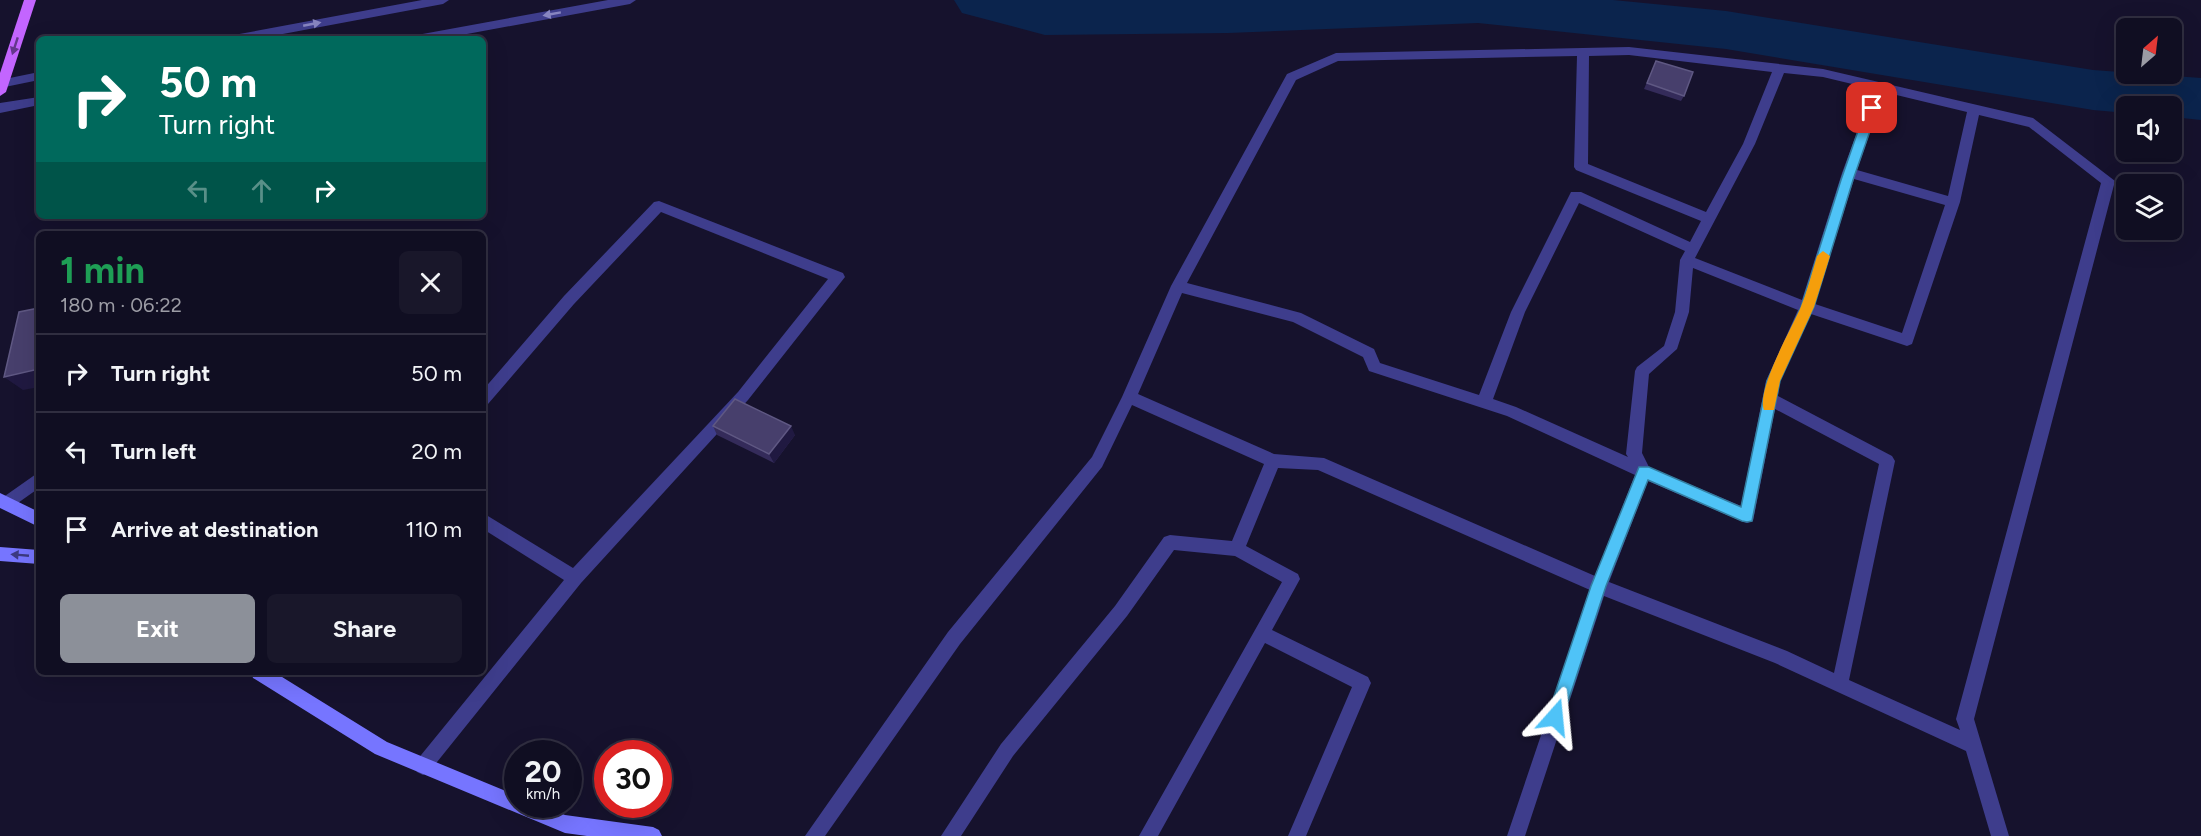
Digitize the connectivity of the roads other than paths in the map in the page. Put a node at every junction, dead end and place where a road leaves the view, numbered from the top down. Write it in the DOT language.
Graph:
graph roads {
  1 [pos="30,0"];
  2 [pos="443,0"];
  3 [pos="630,0"];
  4 [pos="250,36"];
  5 [pos="433,36"];
  6 [pos="1583,52"];
  7 [pos="1780,68"];
  8 [pos="36,77"];
  9 [pos="1,86"];
  10 [pos="1880,87"];
  11 [pos="36,102"];
  12 [pos="0,108"];
  13 [pos="1974,109"];
  14 [pos="1850,173"];
  15 [pos="1953,202"];
  16 [pos="1709,219"];
  17 [pos="1690,255"];
  18 [pos="1178,286"];
  19 [pos="1807,307"];
  20 [pos="486,397"];
  21 [pos="1129,397"];
  22 [pos="1770,399"];
  23 [pos="1484,402"];
  24 [pos="1273,461"];
  25 [pos="1644,471"];
  26 [pos="36,481"];
  27 [pos="4,502"];
  28 [pos="36,518"];
  29 [pos="486,522"];
  30 [pos="1237,549"];
  31 [pos="0,554"];
  32 [pos="36,557"];
  33 [pos="575,578"];
  34 [pos="1599,586"];
  35 [pos="1262,633"];
  36 [pos="265,675"];
  37 [pos="1840,683"];
  38 [pos="1972,745"];
  39 [pos="423,766"];
  40 [pos="647,836"];
  41 [pos="814,836"];
  42 [pos="950,836"];
  43 [pos="1148,836"];
  44 [pos="1297,836"];
  45 [pos="1516,836"];
  46 [pos="2000,836"];
  1 -- 9 [label="main road, one-way"];
  4 -- 2 [label="street, one-way"];
  3 -- 5 [label="street, one-way"];
  6 -- 7 [label="street"];
  6 -- 16 [label="street"];
  6 -- 18 [label="street"];
  7 -- 10 [label="street"];
  7 -- 16 [label="street"];
  8 -- 9 [label="street"];
  10 -- 13 [label="street"];
  10 -- 14 [label="street"];
  11 -- 12 [label="street"];
  13 -- 15 [label="street"];
  13 -- 38 [label="street"];
  14 -- 15 [label="street"];
  14 -- 19 [label="street"];
  15 -- 19 [label="street"];
  16 -- 17 [label="street"];
  17 -- 19 [label="street"];
  17 -- 23 [label="street"];
  17 -- 25 [label="street"];
  18 -- 21 [label="street"];
  18 -- 23 [label="street"];
  19 -- 22 [label="street"];
  20 -- 33 [label="street"];
  21 -- 24 [label="street"];
  21 -- 41 [label="street"];
  22 -- 25 [label="street"];
  22 -- 37 [label="street"];
  23 -- 25 [label="street"];
  24 -- 30 [label="street"];
  24 -- 34 [label="street"];
  25 -- 34 [label="street"];
  26 -- 27 [label="street"];
  27 -- 28 [label="main road"];
  29 -- 33 [label="street"];
  30 -- 35 [label="street"];
  30 -- 42 [label="street"];
  32 -- 31 [label="main road, one-way"];
  33 -- 39 [label="street"];
  34 -- 37 [label="street"];
  34 -- 45 [label="street"];
  35 -- 43 [label="street"];
  35 -- 44 [label="street"];
  36 -- 39 [label="main road"];
  37 -- 38 [label="street"];
  38 -- 46 [label="street"];
  39 -- 40 [label="main road"];
}
